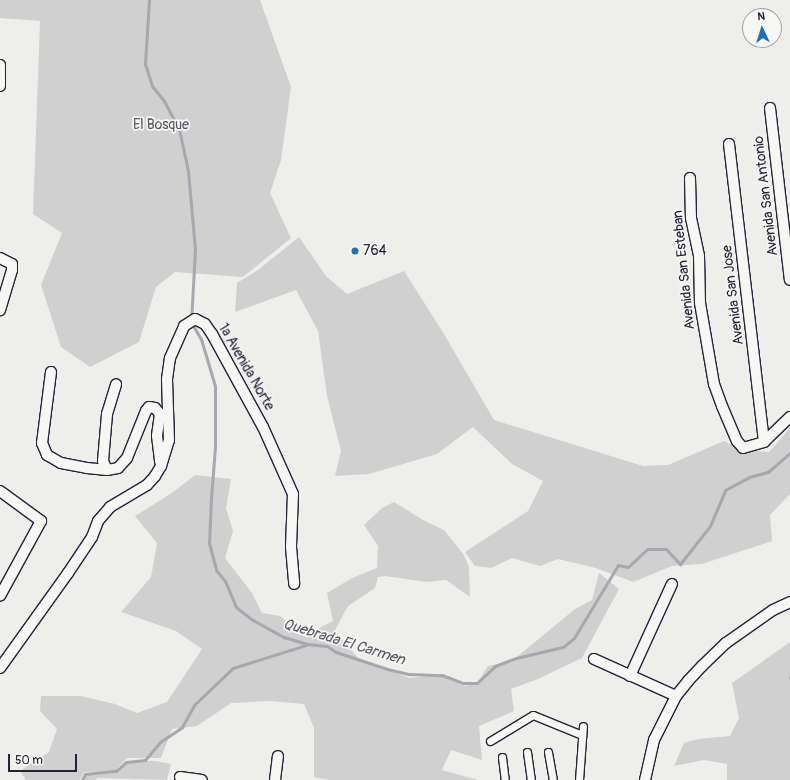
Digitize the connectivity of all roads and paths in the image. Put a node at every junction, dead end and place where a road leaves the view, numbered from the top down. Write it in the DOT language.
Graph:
graph roads {
  1 [pos="0,65"];
  2 [pos="0,86"];
  3 [pos="770,108"];
  4 [pos="729,144"];
  5 [pos="690,178"];
  6 [pos="0,258"];
  7 [pos="790,280"];
  8 [pos="0,310"];
  9 [pos="51,372"];
  10 [pos="116,384"];
  11 [pos="790,417"];
  12 [pos="764,442"];
  13 [pos="161,466"];
  14 [pos="107,470"];
  15 [pos="0,492"];
  16 [pos="294,584"];
  17 [pos="672,584"];
  18 [pos="0,596"];
  19 [pos="790,602"];
  20 [pos="594,659"];
  21 [pos="0,668"];
  22 [pos="630,676"];
  23 [pos="676,696"];
  24 [pos="583,726"];
  25 [pos="582,736"];
  26 [pos="490,741"];
  27 [pos="527,752"];
  28 [pos="548,752"];
  29 [pos="278,756"];
  30 [pos="502,757"];
  31 [pos="180,777"];
  32 [pos="202,780"];
  33 [pos="275,780"];
  34 [pos="505,780"];
  35 [pos="531,780"];
  36 [pos="553,780"];
  37 [pos="579,780"];
  38 [pos="645,780"];
  1 -- 2 [label="street"];
  3 -- 7 [label="street, Avenida San Antonio"];
  4 -- 12 [label="street, Avenida San Jose"];
  5 -- 12 [label="street, Avenida San Esteban"];
  6 -- 8 [label="street"];
  9 -- 14 [label="street"];
  10 -- 14 [label="street"];
  11 -- 12 [label="street"];
  13 -- 14 [label="street"];
  13 -- 16 [label="street, 1a Avenida Norte"];
  13 -- 21 [label="street, 1a Avenida Norte"];
  15 -- 18 [label="street"];
  17 -- 22 [label="street"];
  19 -- 23 [label="street"];
  20 -- 22 [label="street"];
  22 -- 23 [label="street"];
  23 -- 38 [label="street"];
  24 -- 25 [label="street"];
  25 -- 26 [label="street"];
  25 -- 37 [label="street"];
  27 -- 35 [label="street"];
  28 -- 36 [label="street"];
  29 -- 33 [label="street"];
  30 -- 34 [label="street"];
  31 -- 32 [label="street"];
}
